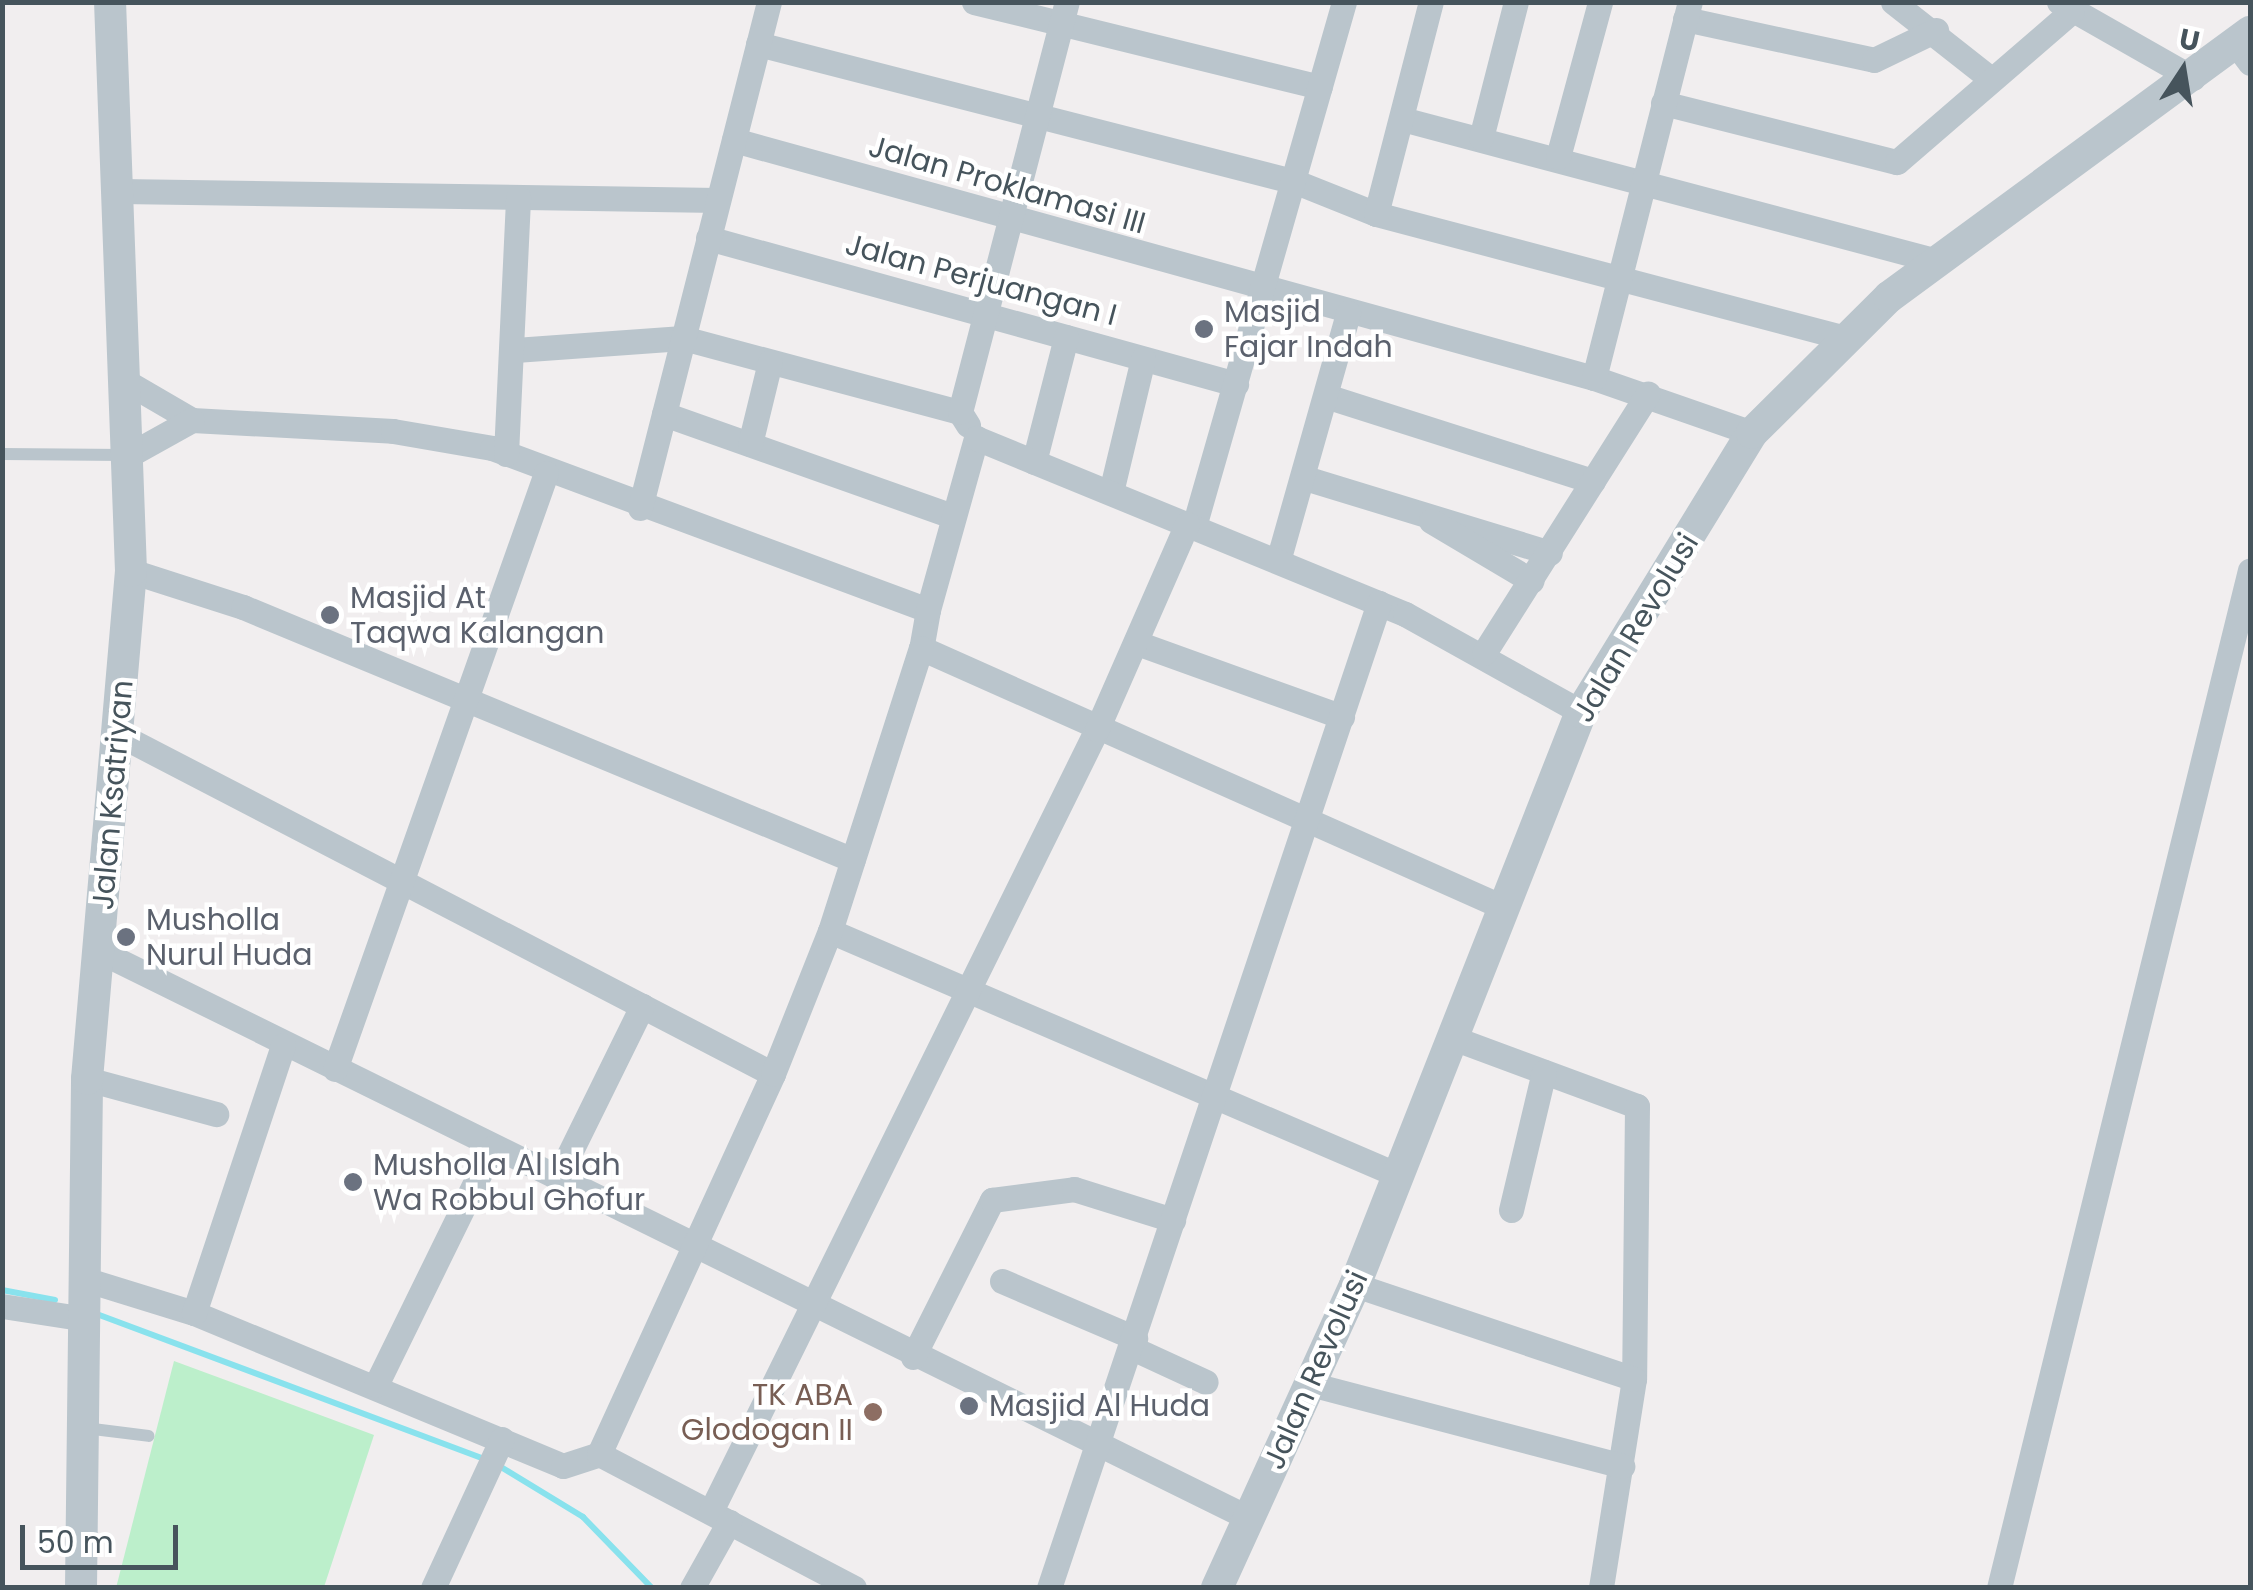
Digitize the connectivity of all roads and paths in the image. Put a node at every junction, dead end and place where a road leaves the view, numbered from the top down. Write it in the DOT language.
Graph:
graph roads {
  1 [pos="110,2"];
  2 [pos="768,2"];
  3 [pos="974,2"];
  4 [pos="1344,2"];
  5 [pos="1431,2"];
  6 [pos="1516,2"];
  7 [pos="1600,2"];
  8 [pos="1893,2"];
  9 [pos="2066,7"];
  10 [pos="1688,11"];
  11 [pos="1064,15"];
  12 [pos="1936,30"];
  13 [pos="758,44"];
  14 [pos="2245,46"];
  15 [pos="2193,78"];
  16 [pos="1992,79"];
  17 [pos="1320,87"];
  18 [pos="1662,103"];
  19 [pos="1402,119"];
  20 [pos="1038,121"];
  21 [pos="1481,138"];
  22 [pos="734,140"];
  23 [pos="1558,158"];
  24 [pos="1296,182"];
  25 [pos="1644,182"];
  26 [pos="120,191"];
  27 [pos="518,198"];
  28 [pos="718,200"];
  29 [pos="1376,214"];
  30 [pos="1010,222"];
  31 [pos="708,238"];
  32 [pos="1937,261"];
  33 [pos="1625,278"];
  34 [pos="1265,288"];
  35 [pos="1348,313"];
  36 [pos="988,316"];
  37 [pos="1066,336"];
  38 [pos="1843,337"];
  39 [pos="683,338"];
  40 [pos="515,350"];
  41 [pos="1143,359"];
  42 [pos="770,362"];
  43 [pos="1594,378"];
  44 [pos="126,382"];
  45 [pos="1236,384"];
  46 [pos="1648,394"];
  47 [pos="1329,397"];
  48 [pos="960,412"];
  49 [pos="664,414"];
  50 [pos="192,420"];
  51 [pos="1752,432"];
  52 [pos="976,438"];
  53 [pos="750,444"];
  54 [pos="2,454"];
  55 [pos="506,454"];
  56 [pos="129,455"];
  57 [pos="1034,462"];
  58 [pos="546,473"];
  59 [pos="1305,478"];
  60 [pos="1593,480"];
  61 [pos="1111,492"];
  62 [pos="640,508"];
  63 [pos="950,515"];
  64 [pos="1427,518"];
  65 [pos="1191,524"];
  66 [pos="1550,553"];
  67 [pos="1278,562"];
  68 [pos="2250,570"];
  69 [pos="131,571"];
  70 [pos="1532,582"];
  71 [pos="1379,603"];
  72 [pos="928,610"];
  73 [pos="1138,643"];
  74 [pos="921,648"];
  75 [pos="1484,653"];
  76 [pos="464,702"];
  77 [pos="1581,712"];
  78 [pos="1342,716"];
  79 [pos="1098,729"];
  80 [pos="116,733"];
  81 [pos="1312,824"];
  82 [pos="852,860"];
  83 [pos="400,882"];
  84 [pos="1505,908"];
  85 [pos="830,931"];
  86 [pos="99,952"];
  87 [pos="964,996"];
  88 [pos="642,1006"];
  89 [pos="1452,1038"];
  90 [pos="283,1046"];
  91 [pos="335,1069"];
  92 [pos="1544,1072"];
  93 [pos="773,1074"];
  94 [pos="87,1080"];
  95 [pos="1213,1101"];
  96 [pos="216,1114"];
  97 [pos="492,1148"];
  98 [pos="1400,1176"];
  99 [pos="557,1179"];
  100 [pos="1511,1210"];
  101 [pos="1173,1220"];
  102 [pos="692,1246"];
  103 [pos="1002,1281"];
  104 [pos="1355,1285"];
  105 [pos="85,1303"];
  106 [pos="2,1306"];
  107 [pos="814,1306"];
  108 [pos="194,1313"];
  109 [pos="1133,1343"];
  110 [pos="913,1357"];
  111 [pos="1634,1379"];
  112 [pos="1206,1382"];
  113 [pos="1310,1384"];
  114 [pos="376,1385"];
  115 [pos="82,1428"];
  116 [pos="149,1436"];
  117 [pos="500,1444"];
  118 [pos="1096,1444"];
  119 [pos="598,1454"];
  120 [pos="1622,1466"];
  121 [pos="720,1517"];
  122 [pos="1248,1518"];
  123 [pos="80,1588"];
  124 [pos="434,1588"];
  125 [pos="692,1588"];
  126 [pos="854,1588"];
  127 [pos="1049,1588"];
  128 [pos="1217,1588"];
  129 [pos="1601,1588"];
  130 [pos="2000,1588"];
  1 -- 26 [label="street, Jalan Ksatriyan"];
  2 -- 13 [label="street"];
  3 -- 11 [label="street"];
  4 -- 17 [label="street"];
  5 -- 19 [label="street"];
  6 -- 21 [label="street"];
  7 -- 23 [label="street"];
  8 -- 12 [label="street"];
  9 -- 15 [label="street"];
  9 -- 16 [label="street"];
  10 -- 12 [label="street"];
  10 -- 18 [label="street"];
  11 -- 17 [label="street"];
  11 -- 20 [label="street"];
  12 -- 16 [label="street"];
  13 -- 20 [label="street"];
  13 -- 22 [label="street"];
  14 -- 15 [label="street, Jalan Revolusi"];
  15 -- 32 [label="street, Jalan Revolusi"];
  16 -- 18 [label="street"];
  17 -- 24 [label="street"];
  18 -- 25 [label="street"];
  19 -- 21 [label="street"];
  19 -- 29 [label="street"];
  20 -- 24 [label="street"];
  20 -- 30 [label="street"];
  21 -- 23 [label="street"];
  22 -- 28 [label="street"];
  22 -- 30 [label="street, Jalan Proklamasi III"];
  23 -- 25 [label="street"];
  24 -- 29 [label="street"];
  24 -- 34 [label="street"];
  25 -- 32 [label="street"];
  25 -- 33 [label="street"];
  26 -- 27 [label="street"];
  26 -- 44 [label="street, Jalan Ksatriyan"];
  27 -- 28 [label="street"];
  27 -- 40 [label="street"];
  28 -- 31 [label="street"];
  29 -- 33 [label="street"];
  30 -- 34 [label="street, Jalan Proklamasi III"];
  30 -- 36 [label="street"];
  31 -- 36 [label="street, Jalan Perjuangan I"];
  31 -- 39 [label="street"];
  32 -- 38 [label="street, Jalan Revolusi"];
  33 -- 38 [label="street"];
  33 -- 43 [label="street"];
  34 -- 35 [label="street, Jalan Proklamasi III"];
  34 -- 45 [label="street"];
  35 -- 43 [label="street, Jalan Proklamasi III"];
  35 -- 47 [label="street"];
  36 -- 37 [label="street, Jalan Perjuangan I"];
  36 -- 48 [label="street"];
  37 -- 41 [label="street, Jalan Perjuangan I"];
  37 -- 57 [label="street"];
  38 -- 51 [label="street, Jalan Revolusi"];
  39 -- 40 [label="street"];
  39 -- 42 [label="street"];
  39 -- 49 [label="street"];
  40 -- 55 [label="street"];
  41 -- 45 [label="street, Jalan Perjuangan I"];
  41 -- 61 [label="street"];
  42 -- 48 [label="street"];
  42 -- 53 [label="street"];
  43 -- 46 [label="street, Jalan Proklamasi III"];
  44 -- 50 [label="street"];
  44 -- 56 [label="street, Jalan Ksatriyan"];
  45 -- 65 [label="street"];
  46 -- 51 [label="street, Jalan Proklamasi III"];
  46 -- 60 [label="street"];
  47 -- 59 [label="street"];
  47 -- 60 [label="street"];
  48 -- 52 [label="street"];
  49 -- 53 [label="street"];
  49 -- 62 [label="street"];
  50 -- 55 [label="street"];
  50 -- 56 [label="street"];
  51 -- 77 [label="street, Jalan Revolusi"];
  52 -- 57 [label="street"];
  52 -- 63 [label="street"];
  53 -- 63 [label="street"];
  54 -- 56 [label="lane"];
  55 -- 58 [label="street"];
  56 -- 69 [label="street, Jalan Ksatriyan"];
  57 -- 61 [label="street"];
  58 -- 62 [label="street"];
  58 -- 76 [label="street"];
  59 -- 64 [label="street"];
  59 -- 67 [label="street"];
  60 -- 66 [label="street"];
  61 -- 65 [label="street"];
  62 -- 72 [label="street"];
  63 -- 72 [label="street"];
  64 -- 66 [label="street"];
  64 -- 70 [label="street"];
  65 -- 67 [label="street"];
  65 -- 73 [label="street"];
  66 -- 70 [label="street"];
  67 -- 71 [label="street"];
  68 -- 130 [label="street"];
  69 -- 76 [label="street"];
  69 -- 80 [label="street, Jalan Ksatriyan"];
  70 -- 75 [label="street"];
  71 -- 75 [label="street"];
  71 -- 78 [label="street"];
  72 -- 74 [label="street"];
  73 -- 78 [label="street"];
  73 -- 79 [label="street"];
  74 -- 79 [label="street"];
  74 -- 82 [label="street"];
  75 -- 77 [label="street"];
  76 -- 82 [label="street"];
  76 -- 83 [label="street"];
  77 -- 84 [label="street, Jalan Revolusi"];
  78 -- 81 [label="street"];
  79 -- 81 [label="street"];
  79 -- 87 [label="street"];
  80 -- 83 [label="street"];
  80 -- 86 [label="street, Jalan Ksatriyan"];
  81 -- 84 [label="street"];
  81 -- 95 [label="street"];
  82 -- 85 [label="street"];
  83 -- 88 [label="street"];
  83 -- 91 [label="street"];
  84 -- 89 [label="street, Jalan Revolusi"];
  85 -- 87 [label="street"];
  85 -- 93 [label="street"];
  86 -- 90 [label="street"];
  86 -- 94 [label="street, Jalan Ksatriyan"];
  87 -- 95 [label="street"];
  87 -- 107 [label="street"];
  88 -- 93 [label="street"];
  88 -- 99 [label="street"];
  89 -- 92 [label="street"];
  89 -- 98 [label="street, Jalan Revolusi"];
  90 -- 91 [label="street"];
  90 -- 108 [label="street"];
  91 -- 97 [label="street"];
  92 -- 100 [label="street"];
  92 -- 111 [label="street"];
  93 -- 102 [label="street"];
  94 -- 96 [label="street"];
  94 -- 105 [label="street, Jalan Ksatriyan"];
  95 -- 98 [label="street"];
  95 -- 101 [label="street"];
  97 -- 99 [label="street"];
  97 -- 114 [label="street"];
  98 -- 104 [label="street, Jalan Revolusi"];
  99 -- 102 [label="street"];
  101 -- 109 [label="street"];
  101 -- 110 [label="street"];
  102 -- 107 [label="street"];
  102 -- 119 [label="street"];
  103 -- 109 [label="street"];
  104 -- 111 [label="street"];
  104 -- 113 [label="street, Jalan Revolusi"];
  105 -- 106 [label="street"];
  105 -- 108 [label="street"];
  105 -- 115 [label="street, Jalan Ksatriyan"];
  107 -- 110 [label="street"];
  107 -- 121 [label="street"];
  108 -- 114 [label="street"];
  109 -- 112 [label="street"];
  109 -- 118 [label="street"];
  110 -- 118 [label="street"];
  111 -- 120 [label="street"];
  113 -- 120 [label="street"];
  113 -- 122 [label="street, Jalan Revolusi"];
  114 -- 117 [label="street"];
  115 -- 116 [label="lane"];
  115 -- 123 [label="street, Jalan Ksatriyan"];
  117 -- 119 [label="street"];
  117 -- 124 [label="street"];
  118 -- 122 [label="street"];
  118 -- 127 [label="street"];
  119 -- 121 [label="street"];
  120 -- 129 [label="street"];
  121 -- 125 [label="street"];
  121 -- 126 [label="street"];
  122 -- 128 [label="street, Jalan Revolusi"];
}
